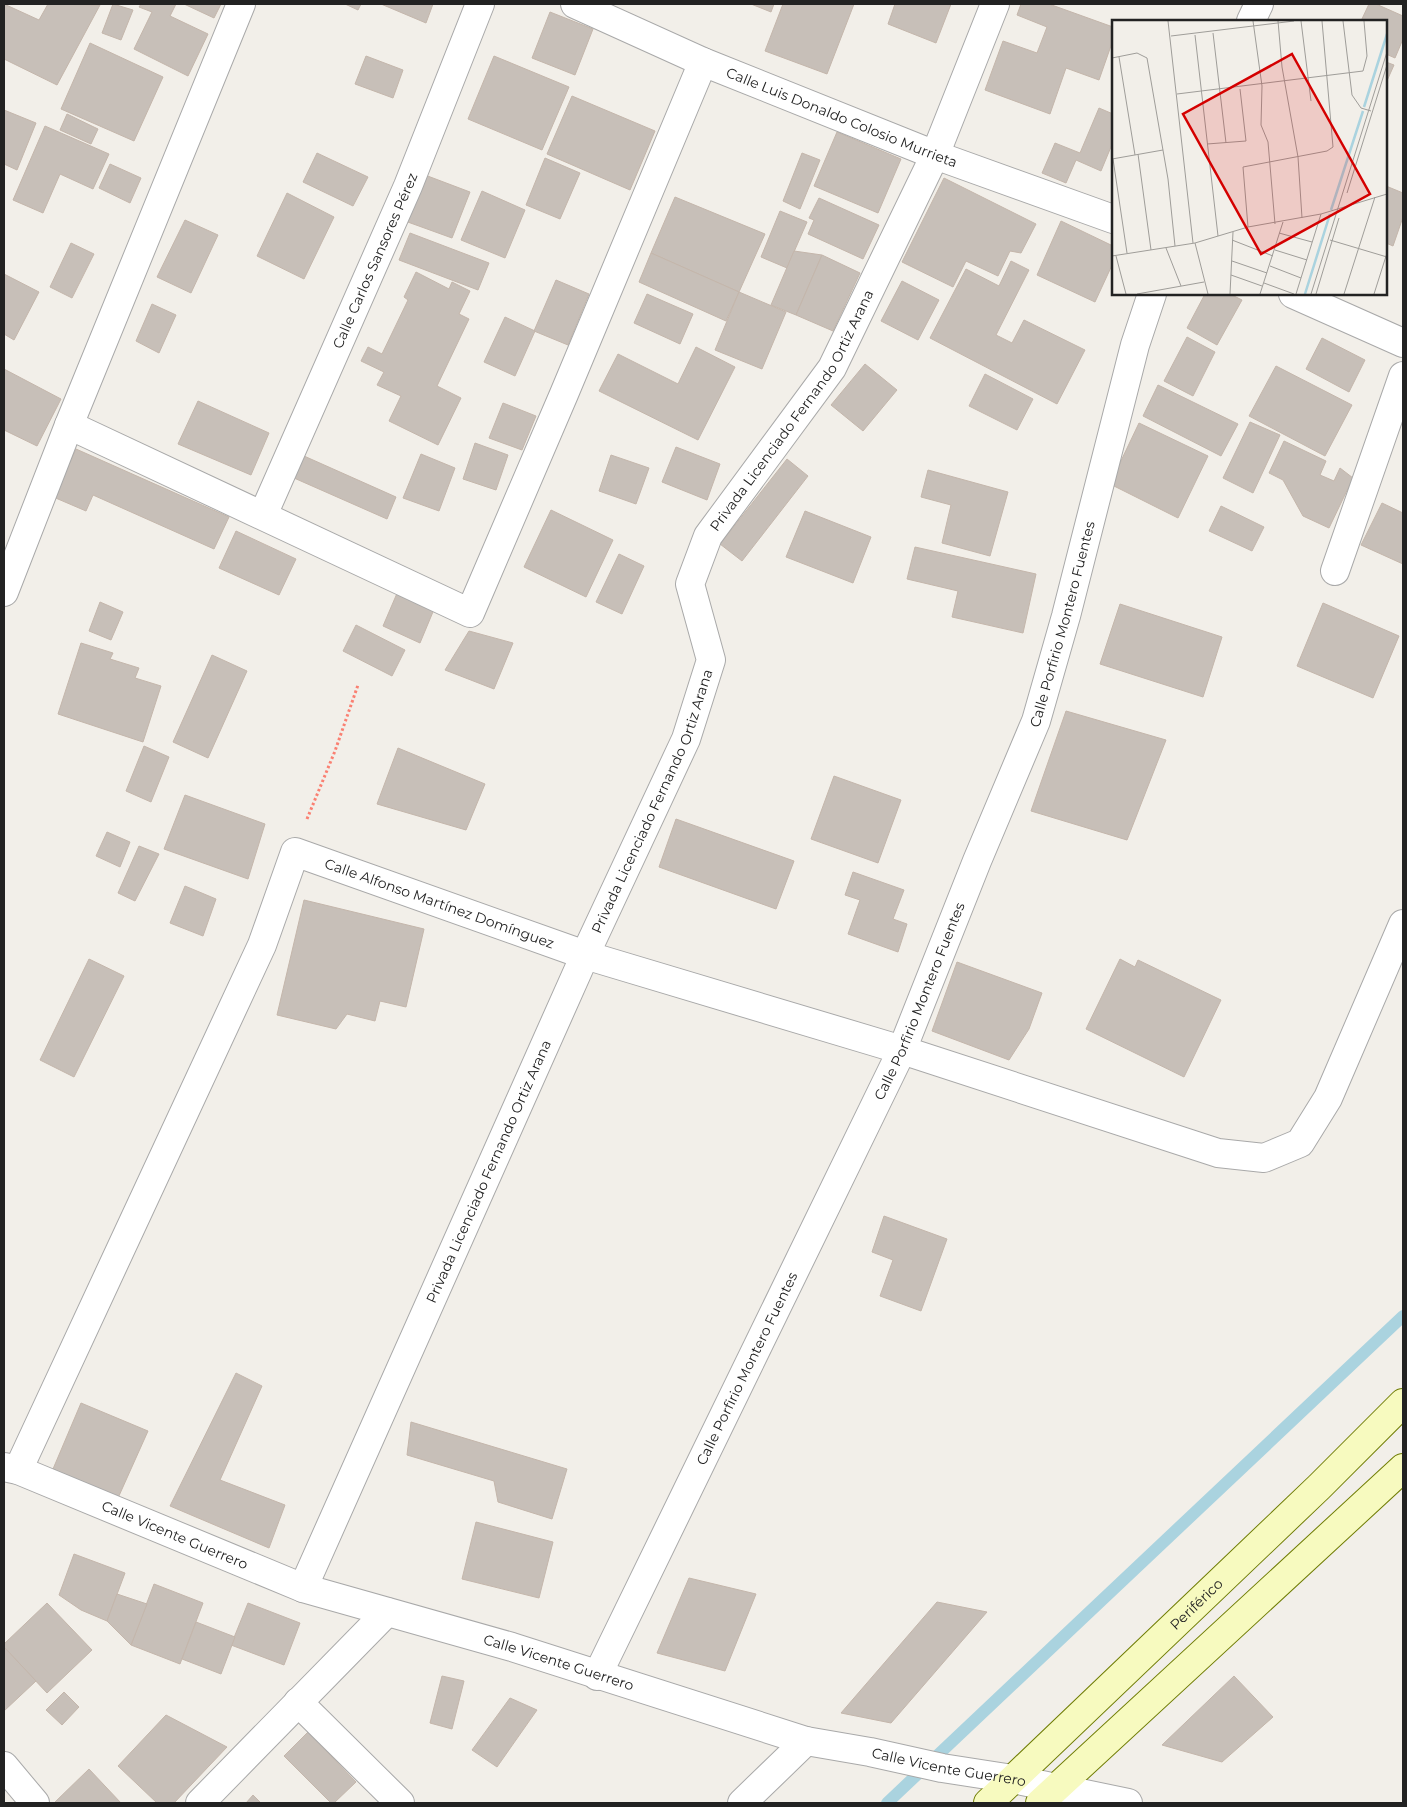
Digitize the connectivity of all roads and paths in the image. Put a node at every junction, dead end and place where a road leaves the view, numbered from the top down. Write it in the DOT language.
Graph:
graph roads {
  1 [pos="241,4"];
  2 [pos="480,4"];
  3 [pos="575,4"];
  4 [pos="995,4"];
  5 [pos="1259,4"];
  6 [pos="1251,20"];
  7 [pos="703,62"];
  8 [pos="935,155"];
  9 [pos="1112,219"];
  10 [pos="1152,295"];
  11 [pos="1294,295"];
  12 [pos="1403,343"];
  13 [pos="1403,376"];
  14 [pos="69,425"];
  15 [pos="263,515"];
  16 [pos="1335,571"];
  17 [pos="4,592"];
  18 [pos="358,685"];
  19 [pos="295,852"];
  20 [pos="1403,924"];
  21 [pos="585,955"];
  22 [pos="902,1050"];
  23 [pos="1403,1403"];
  24 [pos="1403,1468"];
  25 [pos="11,1469"];
  26 [pos="303,1588"];
  27 [pos="388,1612"];
  28 [pos="598,1676"];
  29 [pos="298,1702"];
  30 [pos="806,1741"];
  31 [pos="4,1766"];
  32 [pos="1013,1779"];
  33 [pos="1047,1796"];
  34 [pos="35,1803"];
  35 [pos="200,1803"];
  36 [pos="400,1803"];
  37 [pos="742,1803"];
  38 [pos="988,1803"];
  39 [pos="1128,1803"];
  1 -- 14 [label="street"];
  2 -- 15 [label="street, Calle Carlos Sansores Pérez"];
  3 -- 7 [label="street, Calle Luis Donaldo Colosio Murrieta"];
  4 -- 8 [label="street, Privada Licenciado Fernando Ortiz Arana"];
  5 -- 6 [label="street"];
  7 -- 8 [label="street, Calle Luis Donaldo Colosio Murrieta"];
  7 -- 15 [label="street"];
  8 -- 9 [label="street, Calle Luis Donaldo Colosio Murrieta"];
  8 -- 21 [label="street, Privada Licenciado Fernando Ortiz Arana"];
  10 -- 22 [label="street, Calle Porfirio Montero Fuentes"];
  11 -- 12 [label="street"];
  13 -- 16 [label="street"];
  14 -- 15 [label="street"];
  14 -- 17 [label="street"];
  18 -- 19 [label="path"];
  19 -- 21 [label="street, Calle Alfonso Martínez Domínguez"];
  19 -- 25 [label="street"];
  20 -- 22 [label="street, Calle Alfonso Martínez Domínguez"];
  21 -- 22 [label="street, Calle Alfonso Martínez Domínguez"];
  21 -- 26 [label="street, Privada Licenciado Fernando Ortiz Arana"];
  22 -- 28 [label="street, Calle Porfirio Montero Fuentes"];
  23 -- 32 [label="main road, Periférico"];
  24 -- 33 [label="main road"];
  25 -- 26 [label="street, Calle Vicente Guerrero"];
  26 -- 27 [label="street, Calle Vicente Guerrero"];
  27 -- 28 [label="street, Calle Vicente Guerrero"];
  27 -- 29 [label="street"];
  28 -- 30 [label="street, Calle Vicente Guerrero"];
  29 -- 35 [label="street"];
  29 -- 36 [label="street"];
  30 -- 32 [label="street, Calle Vicente Guerrero"];
  30 -- 37 [label="street"];
  31 -- 34 [label="street"];
  32 -- 33 [label="street, Calle Vicente Guerrero"];
  32 -- 38 [label="main road, Periférico"];
  33 -- 39 [label="street, Calle Vicente Guerrero"];
}
